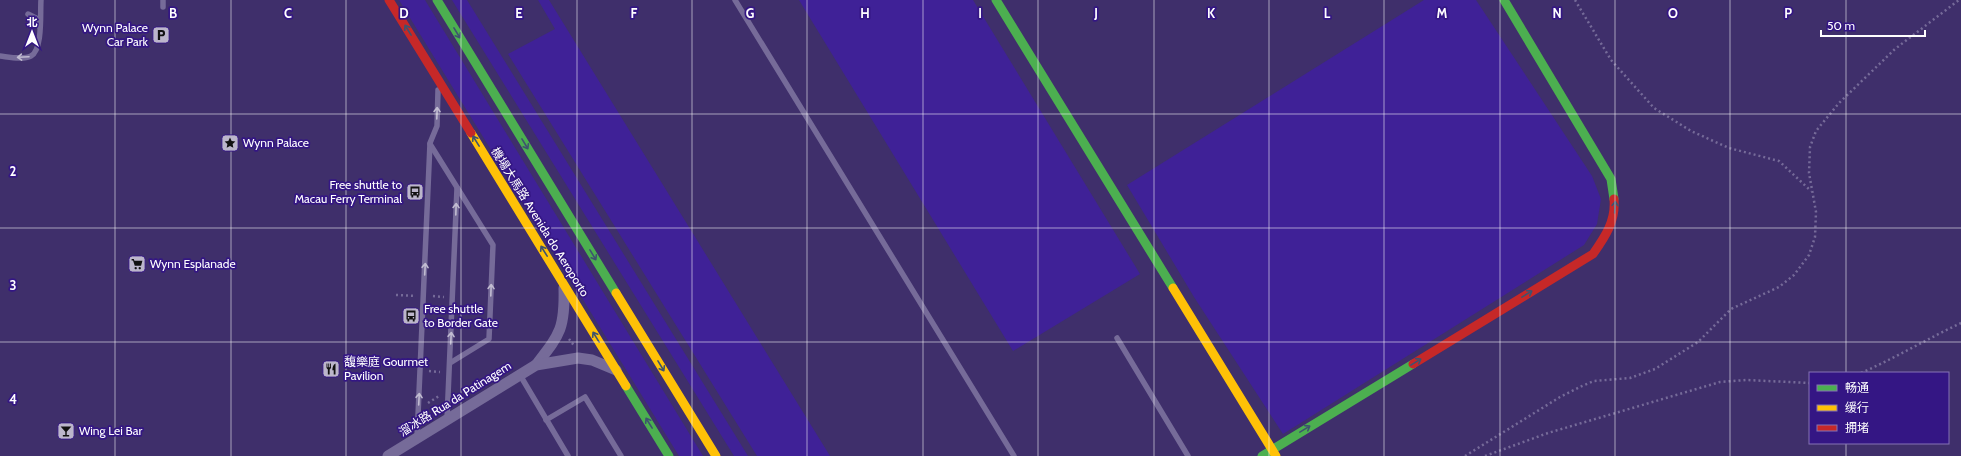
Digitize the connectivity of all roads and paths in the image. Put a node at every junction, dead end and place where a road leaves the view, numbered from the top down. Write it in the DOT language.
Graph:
graph roads {
  1 [pos="41,0"];
  2 [pos="163,0"];
  3 [pos="389,0"];
  4 [pos="437,0"];
  5 [pos="735,0"];
  6 [pos="996,0"];
  7 [pos="1504,0"];
  8 [pos="1575,0"];
  9 [pos="1959,0"];
  10 [pos="163,6"];
  11 [pos="28,14"];
  12 [pos="40,27"];
  13 [pos="0,56"];
  14 [pos="439,81"];
  15 [pos="430,143"];
  16 [pos="457,187"];
  17 [pos="1812,192"];
  18 [pos="564,285"];
  19 [pos="1961,323"];
  20 [pos="559,332"];
  21 [pos="1116,338"];
  22 [pos="578,358"];
  23 [pos="450,363"];
  24 [pos="536,365"];
  25 [pos="420,371"];
  26 [pos="617,371"];
  27 [pos="449,372"];
  28 [pos="1863,372"];
  29 [pos="520,375"];
  30 [pos="1809,383"];
  31 [pos="448,391"];
  32 [pos="418,408"];
  33 [pos="447,419"];
  34 [pos="546,420"];
  35 [pos="417,438"];
  36 [pos="1274,453"];
  37 [pos="388,456"];
  38 [pos="568,456"];
  39 [pos="621,456"];
  40 [pos="669,456"];
  41 [pos="716,456"];
  42 [pos="1014,456"];
  43 [pos="1188,456"];
  44 [pos="1262,456"];
  45 [pos="1466,456"];
  46 [pos="1485,456"];
  1 -- 12 [label="lane"];
  2 -- 10 [label="lane"];
  14 -- 3 [label="street, 機場大馬路 Avenida do Aeroporto, one-way"];
  4 -- 41 [label="street, one-way"];
  5 -- 42 [label="lane"];
  6 -- 36 [label="street"];
  36 -- 7 [label="street, one-way"];
  8 -- 17 [label="path"];
  9 -- 17 [label="path"];
  11 -- 12 [label="lane"];
  12 -- 13 [label="lane, one-way"];
  15 -- 14 [label="lane, one-way"];
  18 -- 14 [label="street, 機場大馬路 Avenida do Aeroporto, one-way"];
  15 -- 16 [label="lane"];
  25 -- 15 [label="lane, one-way"];
  23 -- 16 [label="lane, one-way"];
  23 -- 16 [label="lane, one-way"];
  17 -- 45 [label="path"];
  18 -- 20 [label="street, 溜冰路 Rua da Patinagem"];
  26 -- 18 [label="street, 機場大馬路 Avenida do Aeroporto, one-way"];
  19 -- 28 [label="path"];
  20 -- 22 [label="path"];
  20 -- 24 [label="street, 溜冰路 Rua da Patinagem"];
  21 -- 43 [label="lane"];
  22 -- 24 [label="street, 溜冰路 Rua da Patinagem"];
  22 -- 26 [label="street, 溜冰路 Rua da Patinagem"];
  23 -- 27 [label="lane"];
  24 -- 29 [label="street, 溜冰路 Rua da Patinagem"];
  25 -- 27 [label="path"];
  32 -- 25 [label="lane, one-way"];
  40 -- 26 [label="street, 機場大馬路 Avenida do Aeroporto, one-way"];
  27 -- 31 [label="lane"];
  29 -- 33 [label="street, 溜冰路 Rua da Patinagem"];
  29 -- 34 [label="lane"];
  30 -- 46 [label="path"];
  31 -- 32 [label="path"];
  31 -- 33 [label="lane"];
  32 -- 35 [label="lane"];
  33 -- 35 [label="street, 溜冰路 Rua da Patinagem"];
  34 -- 38 [label="lane"];
  34 -- 39 [label="lane"];
  35 -- 37 [label="street, 溜冰路 Rua da Patinagem"];
  36 -- 44 [label="street"];
}
